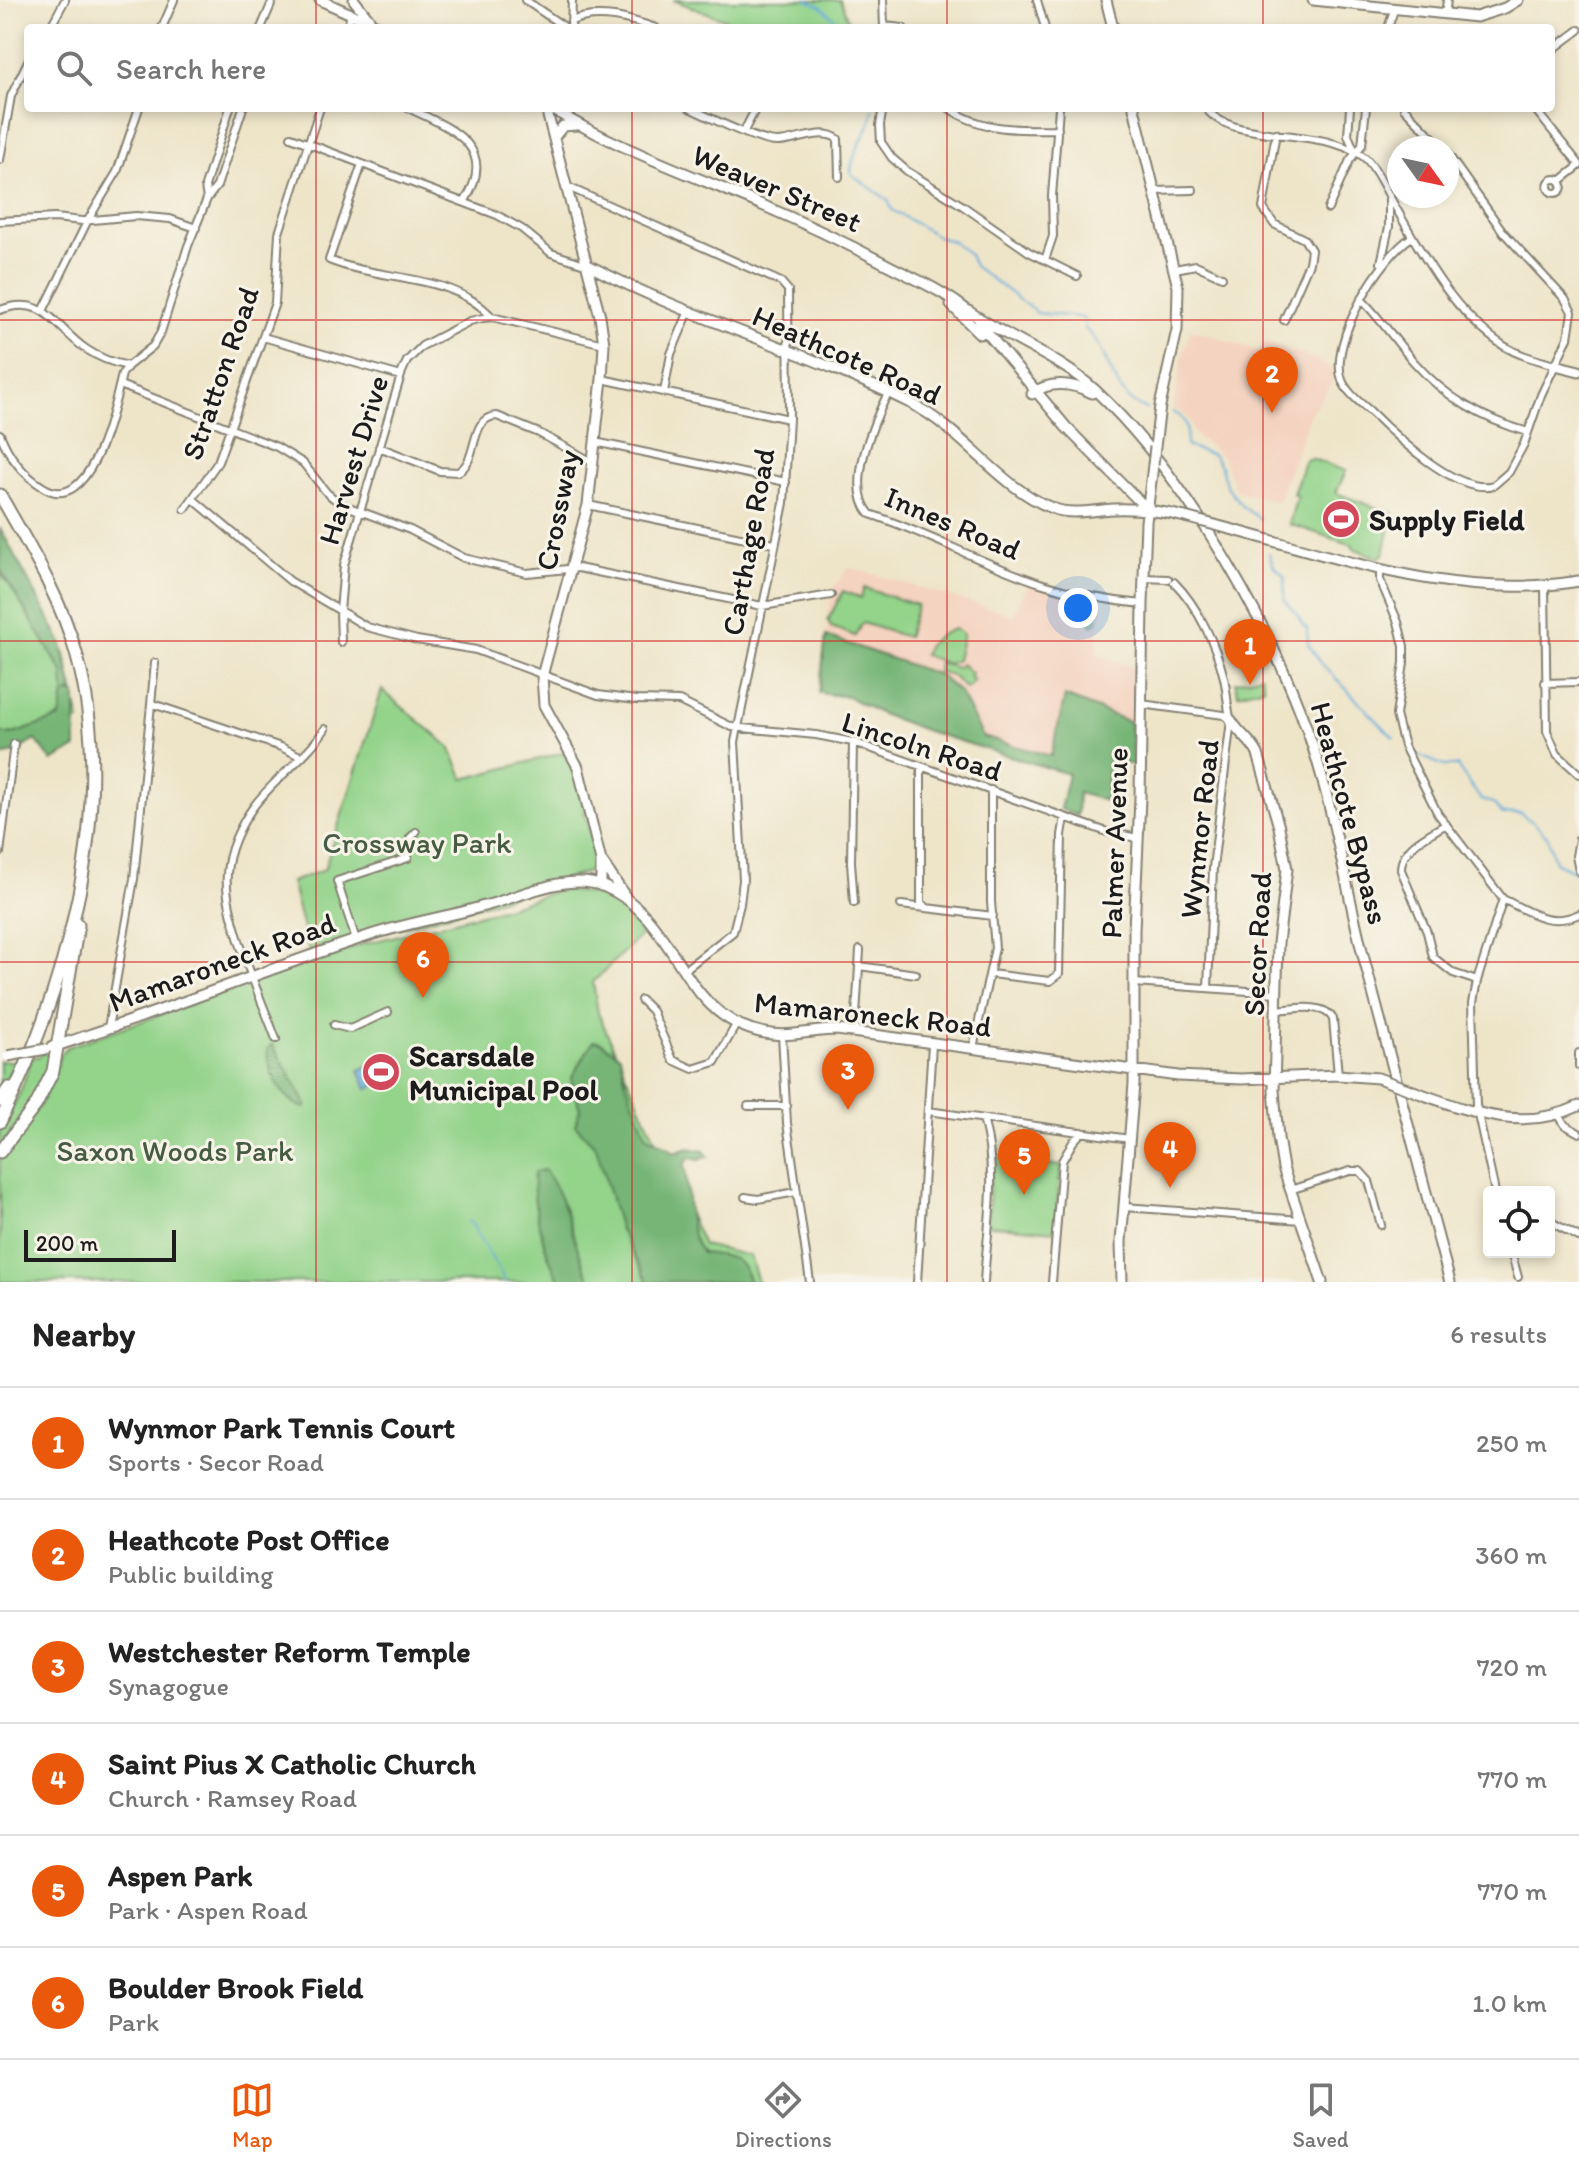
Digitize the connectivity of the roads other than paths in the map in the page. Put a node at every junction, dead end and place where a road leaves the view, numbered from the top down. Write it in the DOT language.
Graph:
graph roads {
  1 [pos="65,0"];
  2 [pos="174,0"];
  3 [pos="273,0"];
  4 [pos="320,0"];
  5 [pos="353,0"];
  6 [pos="525,0"];
  7 [pos="572,0"];
  8 [pos="883,0"];
  9 [pos="1037,0"];
  10 [pos="1106,0"];
  11 [pos="1313,0"];
  12 [pos="1447,0"];
  13 [pos="1518,0"];
  14 [pos="1394,10"];
  15 [pos="351,14"];
  16 [pos="1445,15"];
  17 [pos="1476,17"];
  18 [pos="52,24"];
  19 [pos="164,24"];
  20 [pos="264,24"];
  21 [pos="348,24"];
  22 [pos="373,24"];
  23 [pos="376,24"];
  24 [pos="566,24"];
  25 [pos="569,24"];
  26 [pos="572,24"];
  27 [pos="642,24"];
  28 [pos="884,24"];
  29 [pos="1044,24"];
  30 [pos="1112,24"];
  31 [pos="1389,24"];
  32 [pos="1477,24"];
  33 [pos="1579,30"];
  34 [pos="1555,48"];
  35 [pos="24,69"];
  36 [pos="138,112"];
  37 [pos="229,112"];
  38 [pos="242,112"];
  39 [pos="318,112"];
  40 [pos="417,112"];
  41 [pos="549,112"];
  42 [pos="556,112"];
  43 [pos="699,112"];
  44 [pos="754,112"];
  45 [pos="882,112"];
  46 [pos="956,112"];
  47 [pos="1059,112"];
  48 [pos="1135,112"];
  49 [pos="1210,112"];
  50 [pos="1350,112"];
  51 [pos="1366,112"];
  52 [pos="1408,112"];
  53 [pos="1537,112"];
  54 [pos="577,125"];
  55 [pos="1058,129"];
  56 [pos="744,131"];
  57 [pos="1276,133"];
  58 [pos="222,134"];
  59 [pos="555,136"];
  60 [pos="1431,136"];
  61 [pos="291,137"];
  62 [pos="232,139"];
  63 [pos="307,142"];
  64 [pos="1355,152"];
  65 [pos="0,160"];
  66 [pos="362,164"];
  67 [pos="1579,165"];
  68 [pos="1459,170"];
  69 [pos="839,177"];
  70 [pos="1560,181"];
  71 [pos="568,187"];
  72 [pos="1193,190"];
  73 [pos="1154,191"];
  74 [pos="1387,194"];
  75 [pos="207,199"];
  76 [pos="465,201"];
  77 [pos="1388,208"];
  78 [pos="1395,208"];
  79 [pos="1328,209"];
  80 [pos="88,220"];
  81 [pos="0,221"];
  82 [pos="196,228"];
  83 [pos="1412,237"];
  84 [pos="1045,260"];
  85 [pos="588,265"];
  86 [pos="1175,269"];
  87 [pos="1377,274"];
  88 [pos="1077,276"];
  89 [pos="1222,277"];
  90 [pos="940,294"];
  91 [pos="1362,300"];
  92 [pos="0,310"];
  93 [pos="967,310"];
  94 [pos="43,311"];
  95 [pos="689,311"];
  96 [pos="492,317"];
  97 [pos="1284,320"];
  98 [pos="263,337"];
  99 [pos="604,344"];
  100 [pos="790,352"];
  101 [pos="1046,357"];
  102 [pos="1555,365"];
  103 [pos="128,366"];
  104 [pos="1579,371"];
  105 [pos="401,376"];
  106 [pos="602,379"];
  107 [pos="120,385"];
  108 [pos="1047,386"];
  109 [pos="664,392"];
  110 [pos="1034,392"];
  111 [pos="888,393"];
  112 [pos="1105,402"];
  113 [pos="789,419"];
  114 [pos="230,428"];
  115 [pos="1528,432"];
  116 [pos="0,434"];
  117 [pos="595,442"];
  118 [pos="379,447"];
  119 [pos="594,463"];
  120 [pos="786,482"];
  121 [pos="1125,488"];
  122 [pos="0,495"];
  123 [pos="193,499"];
  124 [pos="588,505"];
  125 [pos="0,509"];
  126 [pos="185,509"];
  127 [pos="1116,509"];
  128 [pos="1148,510"];
  129 [pos="359,513"];
  130 [pos="774,544"];
  131 [pos="572,568"];
  132 [pos="1380,570"];
  133 [pos="1144,578"];
  134 [pos="1579,581"];
  135 [pos="1545,586"];
  136 [pos="831,595"];
  137 [pos="1143,604"];
  138 [pos="762,606"];
  139 [pos="340,611"];
  140 [pos="341,642"];
  141 [pos="155,663"];
  142 [pos="542,676"];
  143 [pos="1579,682"];
  144 [pos="1545,683"];
  145 [pos="153,704"];
  146 [pos="1141,704"];
  147 [pos="1231,720"];
  148 [pos="737,728"];
  149 [pos="325,729"];
  150 [pos="853,742"];
  151 [pos="14,744"];
  152 [pos="302,757"];
  153 [pos="921,766"];
  154 [pos="1579,774"];
  155 [pos="991,790"];
  156 [pos="0,798"];
  157 [pos="9,798"];
  158 [pos="1065,817"];
  159 [pos="1446,824"];
  160 [pos="416,832"];
  161 [pos="1138,838"];
  162 [pos="1579,839"];
  163 [pos="0,853"];
  164 [pos="85,853"];
  165 [pos="601,861"];
  166 [pos="1579,871"];
  167 [pos="565,884"];
  168 [pos="601,886"];
  169 [pos="627,899"];
  170 [pos="1503,899"];
  171 [pos="854,903"];
  172 [pos="901,905"];
  173 [pos="925,906"];
  174 [pos="993,916"];
  175 [pos="1578,916"];
  176 [pos="356,940"];
  177 [pos="860,950"];
  178 [pos="859,966"];
  179 [pos="683,971"];
  180 [pos="916,974"];
  181 [pos="990,974"];
  182 [pos="252,977"];
  183 [pos="1477,981"];
  184 [pos="1134,983"];
  185 [pos="1208,988"];
  186 [pos="1277,993"];
  187 [pos="641,1000"];
  188 [pos="1277,1010"];
  189 [pos="388,1012"];
  190 [pos="737,1023"];
  191 [pos="334,1025"];
  192 [pos="108,1028"];
  193 [pos="855,1032"];
  194 [pos="782,1035"];
  195 [pos="276,1039"];
  196 [pos="932,1044"];
  197 [pos="52,1047"];
  198 [pos="973,1049"];
  199 [pos="1579,1053"];
  200 [pos="4,1057"];
  201 [pos="1579,1066"];
  202 [pos="1134,1071"];
  203 [pos="1338,1075"];
  204 [pos="1275,1078"];
  205 [pos="0,1104"];
  206 [pos="748,1106"];
  207 [pos="787,1106"];
  208 [pos="1579,1106"];
  209 [pos="928,1111"];
  210 [pos="1479,1114"];
  211 [pos="1558,1114"];
  212 [pos="983,1119"];
  213 [pos="0,1122"];
  214 [pos="1082,1132"];
  215 [pos="1579,1133"];
  216 [pos="1130,1139"];
  217 [pos="0,1152"];
  218 [pos="1494,1186"];
  219 [pos="1290,1190"];
  220 [pos="796,1192"];
  221 [pos="745,1197"];
  222 [pos="1124,1207"];
  223 [pos="1301,1220"];
  224 [pos="1555,1224"];
  225 [pos="1381,1225"];
  226 [pos="1579,1237"];
  227 [pos="1513,1258"];
  228 [pos="1518,1277"];
  229 [pos="810,1282"];
  230 [pos="917,1282"];
  231 [pos="984,1282"];
  232 [pos="1052,1282"];
  233 [pos="1122,1282"];
  234 [pos="1322,1282"];
  235 [pos="1450,1282"];
  1 -- 18 [label="street"];
  2 -- 19 [label="street"];
  3 -- 20 [label="street"];
  4 -- 15 [label="street"];
  5 -- 15 [label="street"];
  5 -- 23 [label="street"];
  6 -- 24 [label="street"];
  7 -- 25 [label="street"];
  8 -- 28 [label="street"];
  9 -- 29 [label="street"];
  10 -- 30 [label="street"];
  11 -- 14 [label="street"];
  12 -- 16 [label="street"];
  13 -- 17 [label="street"];
  14 -- 16 [label="street"];
  14 -- 31 [label="street"];
  15 -- 21 [label="street"];
  15 -- 22 [label="street"];
  16 -- 17 [label="street"];
  17 -- 32 [label="street"];
  26 -- 27 [label="street"];
  33 -- 34 [label="street"];
  35 -- 65 [label="street"];
  36 -- 80 [label="street"];
  37 -- 58 [label="street"];
  38 -- 62 [label="street"];
  39 -- 63 [label="street, Stratton Road"];
  40 -- 76 [label="street"];
  41 -- 59 [label="street, Crossway"];
  42 -- 54 [label="street, Weaver Street"];
  43 -- 56 [label="street"];
  44 -- 56 [label="street"];
  45 -- 84 [label="street"];
  46 -- 55 [label="street"];
  47 -- 55 [label="street"];
  48 -- 73 [label="street, Palmer Avenue"];
  49 -- 57 [label="street"];
  50 -- 64 [label="street"];
  51 -- 64 [label="street"];
  52 -- 60 [label="street"];
  53 -- 67 [label="street"];
  54 -- 59 [label="street"];
  54 -- 90 [label="street, Weaver Street"];
  55 -- 84 [label="street"];
  56 -- 69 [label="street"];
  57 -- 64 [label="street"];
  57 -- 97 [label="street"];
  58 -- 62 [label="street"];
  58 -- 75 [label="street"];
  59 -- 71 [label="street, Crossway"];
  61 -- 63 [label="street, Heathcote Road"];
  62 -- 75 [label="street"];
  63 -- 66 [label="street, Heathcote Road"];
  63 -- 98 [label="street, Stratton Road"];
  64 -- 74 [label="street"];
  64 -- 79 [label="street"];
  66 -- 76 [label="street, Heathcote Road"];
  66 -- 96 [label="street"];
  67 -- 70 [label="street"];
  68 -- 102 [label="street"];
  71 -- 85 [label="street, Crossway"];
  71 -- 100 [label="street, Carthage Road"];
  72 -- 73 [label="street"];
  73 -- 86 [label="street, Palmer Avenue"];
  75 -- 82 [label="street"];
  76 -- 85 [label="street, Heathcote Road"];
  77 -- 87 [label="street"];
  78 -- 83 [label="street"];
  80 -- 81 [label="street"];
  80 -- 82 [label="street"];
  80 -- 94 [label="street"];
  82 -- 103 [label="street"];
  83 -- 87 [label="street"];
  83 -- 102 [label="street"];
  84 -- 88 [label="street"];
  85 -- 95 [label="street, Heathcote Road"];
  85 -- 99 [label="street, Crossway"];
  86 -- 89 [label="street"];
  86 -- 128 [label="street, Palmer Avenue, bridge"];
  87 -- 91 [label="street"];
  90 -- 93 [label="street, Weaver Street"];
  90 -- 110 [label="street, Weaver Street"];
  91 -- 115 [label="street"];
  91 -- 115 [label="street"];
  92 -- 94 [label="street"];
  93 -- 101 [label="street, Heathcote Bypass"];
  93 -- 110 [label="street, Weaver Street"];
  94 -- 103 [label="street"];
  95 -- 100 [label="street, Heathcote Road"];
  95 -- 109 [label="street"];
  96 -- 99 [label="street"];
  96 -- 105 [label="street, Harvest Drive"];
  98 -- 105 [label="street"];
  98 -- 114 [label="street, Stratton Road"];
  99 -- 106 [label="street, Crossway"];
  100 -- 111 [label="street, Heathcote Road"];
  100 -- 113 [label="street, Carthage Road"];
  101 -- 108 [label="street"];
  101 -- 112 [label="street, Heathcote Bypass"];
  102 -- 104 [label="street"];
  102 -- 115 [label="street"];
  103 -- 107 [label="street"];
  105 -- 118 [label="street, Harvest Drive"];
  106 -- 109 [label="street"];
  106 -- 117 [label="street, Crossway"];
  107 -- 114 [label="street"];
  107 -- 116 [label="street"];
  108 -- 110 [label="street"];
  108 -- 112 [label="street, Heathcote Bypass"];
  109 -- 113 [label="street"];
  110 -- 121 [label="street, Weaver Street"];
  111 -- 127 [label="street, Heathcote Road"];
  111 -- 137 [label="street, Innes Road"];
  112 -- 235 [label="street, Heathcote Bypass"];
  113 -- 120 [label="street, Carthage Road"];
  114 -- 123 [label="street, Stratton Road"];
  114 -- 129 [label="street"];
  117 -- 119 [label="street, Crossway"];
  117 -- 120 [label="street"];
  118 -- 119 [label="street"];
  118 -- 129 [label="street, Harvest Drive"];
  119 -- 124 [label="street, Crossway"];
  120 -- 130 [label="street, Carthage Road"];
  121 -- 127 [label="street"];
  121 -- 128 [label="street, Weaver Street"];
  122 -- 164 [label="highway"];
  123 -- 126 [label="street, Stratton Road"];
  123 -- 139 [label="street, Lincoln Road"];
  124 -- 130 [label="street"];
  124 -- 131 [label="street, Crossway"];
  125 -- 205 [label="highway"];
  127 -- 128 [label="street, Heathcote Road"];
  128 -- 132 [label="street, Heathcote Road, bridge"];
  128 -- 133 [label="street, Palmer Avenue"];
  129 -- 131 [label="street"];
  129 -- 139 [label="street, Harvest Drive"];
  130 -- 138 [label="street, Carthage Road"];
  131 -- 138 [label="street"];
  131 -- 142 [label="street, Crossway"];
  132 -- 135 [label="street, Heathcote Road"];
  132 -- 159 [label="street"];
  133 -- 137 [label="street, Palmer Avenue"];
  133 -- 147 [label="street, Secor Road"];
  134 -- 135 [label="street, Heathcote Road"];
  135 -- 144 [label="street"];
  136 -- 138 [label="street"];
  137 -- 146 [label="street, Palmer Avenue"];
  138 -- 148 [label="street, Carthage Road"];
  139 -- 140 [label="street, Harvest Drive"];
  139 -- 142 [label="street, Lincoln Road"];
  141 -- 145 [label="street"];
  142 -- 148 [label="street, Lincoln Road"];
  142 -- 165 [label="street, Crossway"];
  143 -- 144 [label="street"];
  144 -- 154 [label="street"];
  145 -- 152 [label="street"];
  145 -- 192 [label="street"];
  146 -- 147 [label="street, Wynmor Road"];
  146 -- 161 [label="street, Palmer Avenue"];
  147 -- 185 [label="street, Wynmor Road"];
  147 -- 186 [label="street, Secor Road"];
  148 -- 150 [label="street, Lincoln Road"];
  148 -- 179 [label="street, Carthage Road"];
  149 -- 152 [label="street"];
  150 -- 153 [label="street, Lincoln Road"];
  150 -- 171 [label="street"];
  151 -- 157 [label="street"];
  152 -- 182 [label="street"];
  153 -- 155 [label="street, Lincoln Road"];
  153 -- 173 [label="street"];
  155 -- 158 [label="street, Lincoln Road"];
  155 -- 174 [label="street"];
  156 -- 157 [label="street"];
  157 -- 163 [label="street"];
  158 -- 161 [label="street, Lincoln Road"];
  158 -- 181 [label="street"];
  159 -- 170 [label="street"];
  159 -- 183 [label="street"];
  160 -- 176 [label="street"];
  161 -- 184 [label="street, Palmer Avenue"];
  162 -- 166 [label="street"];
  164 -- 197 [label="highway"];
  164 -- 213 [label="highway"];
  165 -- 167 [label="street"];
  165 -- 168 [label="street, Crossway"];
  165 -- 169 [label="street"];
  167 -- 168 [label="street, Mamaroneck Road"];
  167 -- 176 [label="street, Mamaroneck Road"];
  168 -- 169 [label="street, Mamaroneck Road"];
  169 -- 179 [label="street, Mamaroneck Road"];
  170 -- 175 [label="street"];
  170 -- 183 [label="street"];
  172 -- 173 [label="street"];
  173 -- 174 [label="street"];
  174 -- 181 [label="street"];
  176 -- 182 [label="street, Mamaroneck Road"];
  177 -- 178 [label="street"];
  178 -- 180 [label="street"];
  178 -- 193 [label="street"];
  179 -- 190 [label="street, Mamaroneck Road"];
  181 -- 198 [label="street"];
  182 -- 192 [label="street, Mamaroneck Road"];
  182 -- 195 [label="street"];
  183 -- 210 [label="street"];
  184 -- 185 [label="street"];
  184 -- 202 [label="street, Palmer Avenue"];
  185 -- 186 [label="street"];
  186 -- 188 [label="street, Secor Road"];
  187 -- 190 [label="street"];
  188 -- 203 [label="street"];
  188 -- 204 [label="street, Secor Road"];
  189 -- 191 [label="street"];
  190 -- 194 [label="street, Mamaroneck Road"];
  192 -- 197 [label="street, Mamaroneck Road"];
  193 -- 194 [label="street, Mamaroneck Road"];
  193 -- 196 [label="street, Mamaroneck Road"];
  194 -- 207 [label="street"];
  196 -- 198 [label="street, Mamaroneck Road"];
  196 -- 209 [label="street"];
  197 -- 200 [label="street, Mamaroneck Road, bridge"];
  197 -- 217 [label="highway"];
  198 -- 202 [label="street, Mamaroneck Road"];
  199 -- 201 [label="street"];
  202 -- 204 [label="street, Mamaroneck Road"];
  202 -- 216 [label="street, Palmer Avenue"];
  203 -- 204 [label="street, Mamaroneck Road"];
  203 -- 210 [label="street, Mamaroneck Road, bridge"];
  204 -- 219 [label="street, Secor Road"];
  206 -- 207 [label="street"];
  207 -- 220 [label="street"];
  208 -- 211 [label="street, Mamaroneck Road"];
  209 -- 212 [label="street"];
  209 -- 230 [label="street"];
  210 -- 211 [label="street, Mamaroneck Road"];
  210 -- 218 [label="street"];
  211 -- 215 [label="street"];
  212 -- 214 [label="street"];
  212 -- 231 [label="street"];
  214 -- 216 [label="street"];
  214 -- 232 [label="street"];
  216 -- 222 [label="street, Palmer Avenue"];
  219 -- 223 [label="street, Secor Road"];
  219 -- 225 [label="street"];
  220 -- 221 [label="street"];
  220 -- 229 [label="street"];
  222 -- 223 [label="street"];
  222 -- 233 [label="street, Palmer Avenue"];
  223 -- 234 [label="street, Secor Road"];
  224 -- 226 [label="street"];
  227 -- 228 [label="street"];
}
